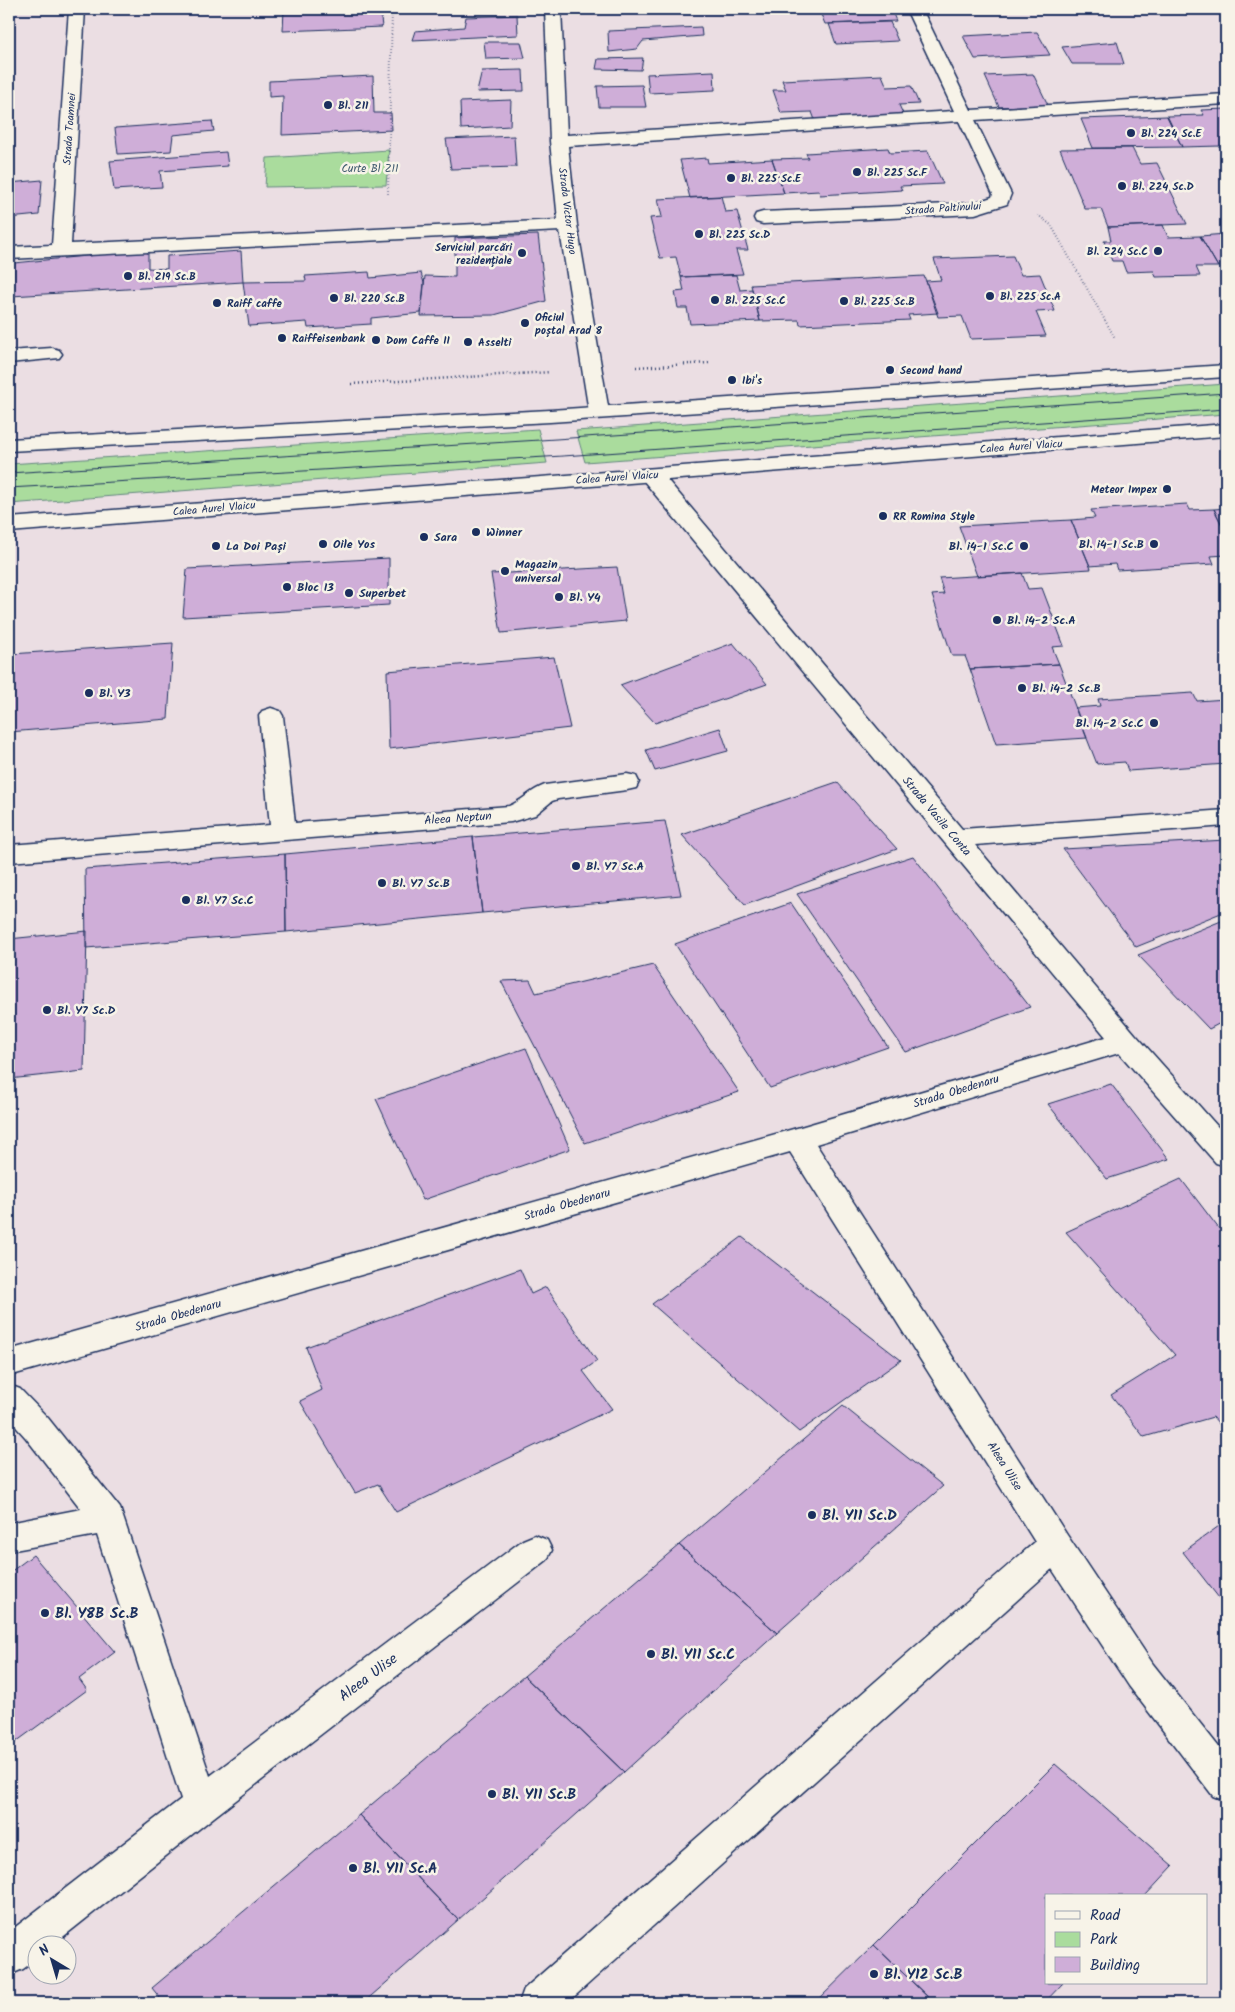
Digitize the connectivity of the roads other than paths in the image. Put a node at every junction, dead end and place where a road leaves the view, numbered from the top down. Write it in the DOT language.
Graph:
graph roads {
  1 [pos="77,9"];
  2 [pos="553,9"];
  3 [pos="914,9"];
  4 [pos="1226,99"];
  5 [pos="964,116"];
  6 [pos="559,141"];
  7 [pos="763,218"];
  8 [pos="568,225"];
  9 [pos="61,250"];
  10 [pos="9,253"];
  11 [pos="52,354"];
  12 [pos="9,357"];
  13 [pos="1226,371"];
  14 [pos="599,412"];
  15 [pos="1226,430"];
  16 [pos="9,445"];
  17 [pos="651,475"];
  18 [pos="9,525"];
  19 [pos="271,716"];
  20 [pos="627,782"];
  21 [pos="1226,818"];
  22 [pos="283,831"];
  23 [pos="956,838"];
  24 [pos="9,854"];
  25 [pos="1125,1041"];
  26 [pos="798,1139"];
  27 [pos="1226,1155"];
  28 [pos="9,1363"];
  29 [pos="9,1398"];
  30 [pos="108,1518"];
  31 [pos="9,1537"];
  32 [pos="1055,1545"];
  33 [pos="535,1550"];
  34 [pos="1226,1784"];
  35 [pos="201,1805"];
  36 [pos="9,1956"];
  37 [pos="538,2003"];
  1 -- 9 [label="street, Strada Toamnei"];
  2 -- 6 [label="street, Strada Victor Hugo"];
  3 -- 5 [label="street"];
  4 -- 5 [label="street"];
  5 -- 6 [label="street"];
  5 -- 7 [label="street, Strada Paltinului"];
  6 -- 8 [label="street, Strada Victor Hugo"];
  8 -- 9 [label="street"];
  8 -- 14 [label="street, Strada Victor Hugo"];
  9 -- 10 [label="street"];
  11 -- 12 [label="street"];
  13 -- 14 [label="street"];
  14 -- 16 [label="street"];
  15 -- 17 [label="street, Calea Aurel Vlaicu"];
  17 -- 18 [label="street, Calea Aurel Vlaicu"];
  17 -- 23 [label="street, Strada Vasile Conta"];
  19 -- 22 [label="street"];
  20 -- 22 [label="street, Aleea Neptun"];
  21 -- 23 [label="street"];
  22 -- 24 [label="street, Aleea Neptun"];
  23 -- 25 [label="street, Strada Vasile Conta"];
  25 -- 26 [label="street, Strada Obedenaru"];
  25 -- 27 [label="street, Strada Vasile Conta"];
  26 -- 28 [label="street, Strada Obedenaru"];
  26 -- 32 [label="street, Aleea Ulise"];
  29 -- 30 [label="street"];
  30 -- 31 [label="street"];
  30 -- 35 [label="street"];
  32 -- 34 [label="street, Aleea Ulise"];
  32 -- 37 [label="street"];
  33 -- 35 [label="street, Aleea Ulise"];
  35 -- 36 [label="street, Aleea Ulise"];
}
